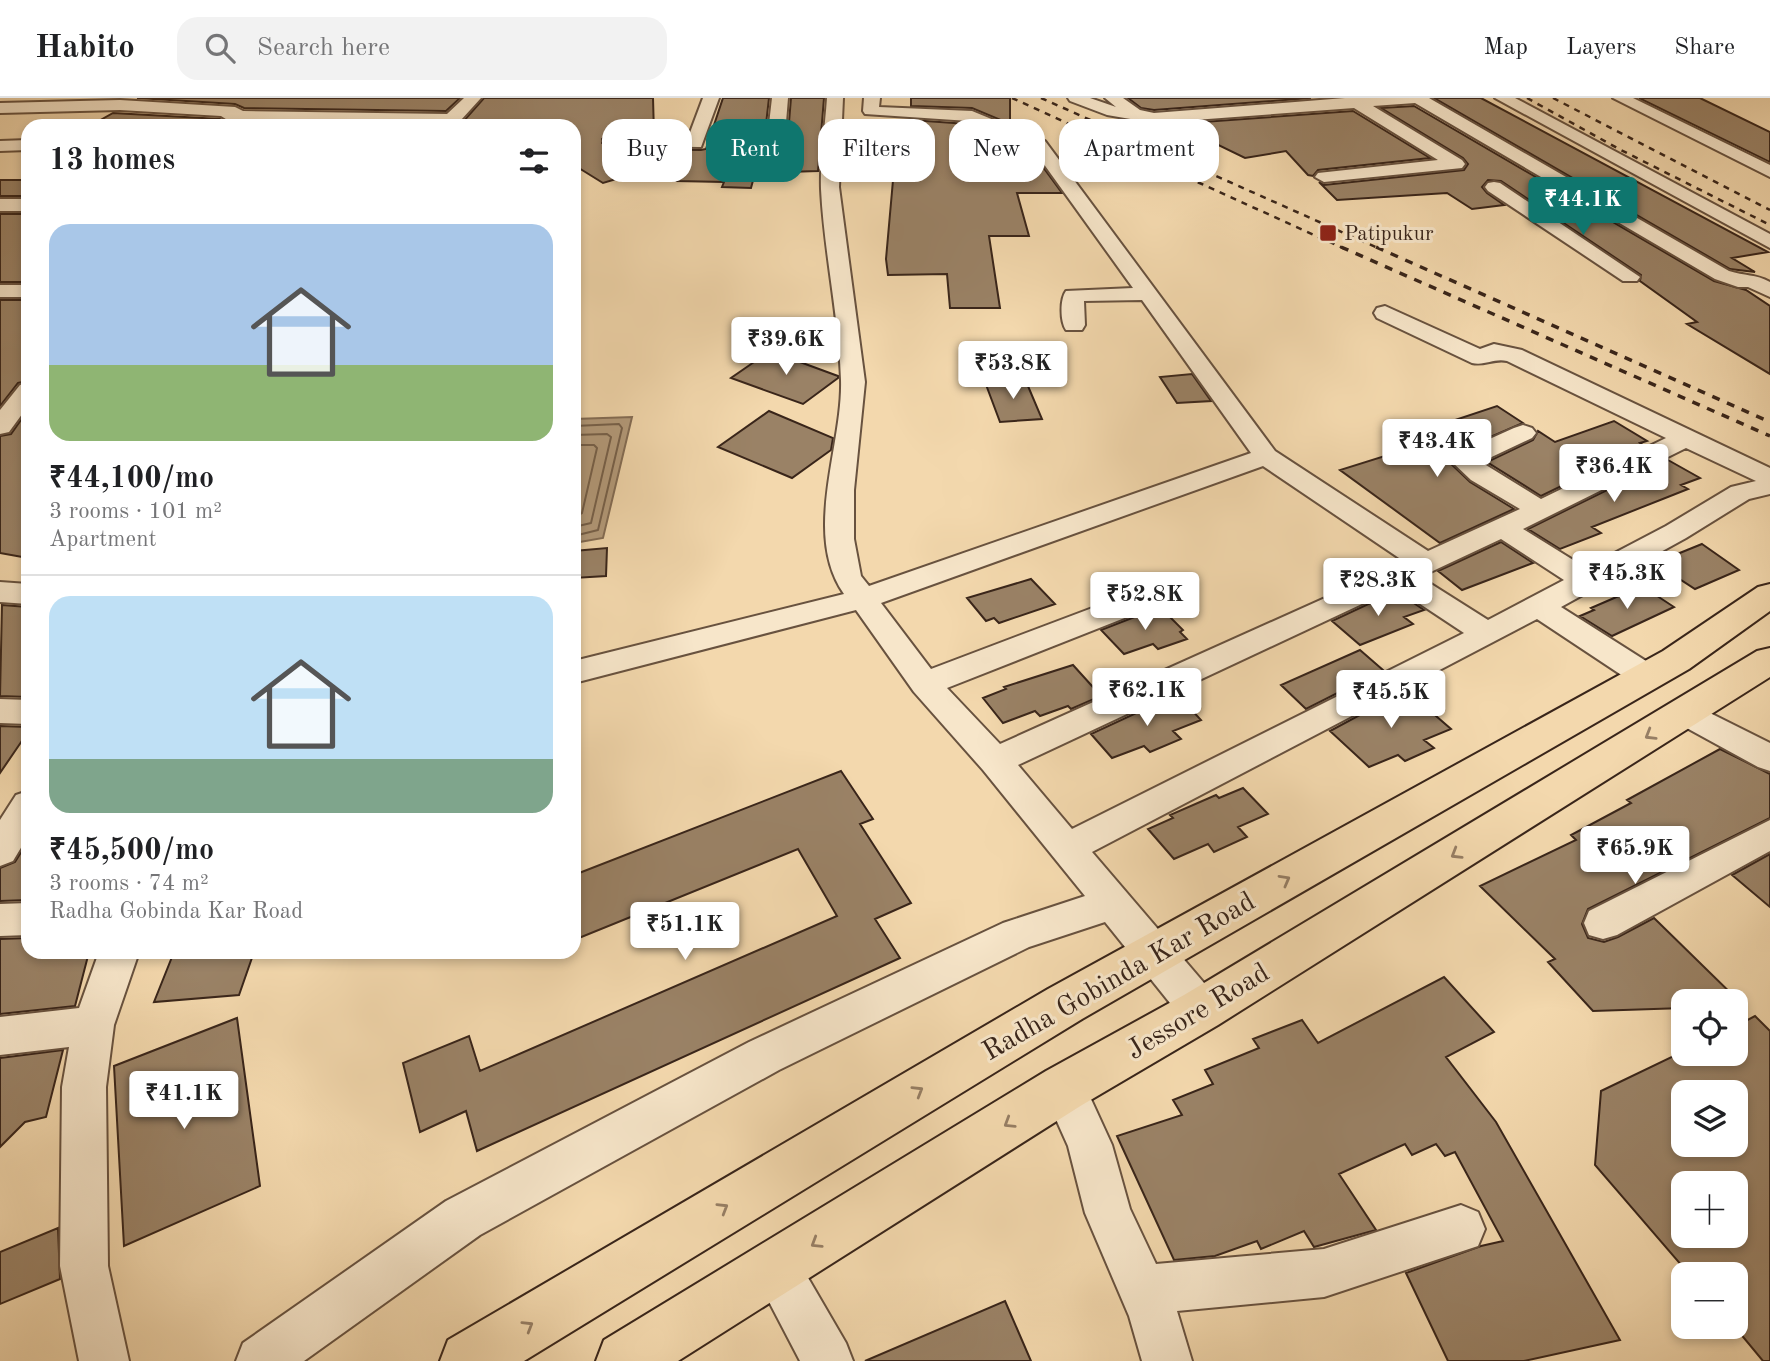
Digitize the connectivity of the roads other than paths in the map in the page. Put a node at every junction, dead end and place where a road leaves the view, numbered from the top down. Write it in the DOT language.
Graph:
graph roads {
  1 [pos="255,98"];
  2 [pos="329,98"];
  3 [pos="473,98"];
  4 [pos="711,98"];
  5 [pos="780,98"];
  6 [pos="835,98"];
  7 [pos="1076,98"];
  8 [pos="1113,98"];
  9 [pos="1168,98"];
  10 [pos="1227,98"];
  11 [pos="1418,98"];
  12 [pos="1503,98"];
  13 [pos="1621,98"];
  14 [pos="1353,101"];
  15 [pos="120,102"];
  16 [pos="1294,103"];
  17 [pos="83,106"];
  18 [pos="0,108"];
  19 [pos="1241,112"];
  20 [pos="869,113"];
  21 [pos="1135,113"];
  22 [pos="232,114"];
  23 [pos="306,116"];
  24 [pos="1186,116"];
  25 [pos="65,119"];
  26 [pos="224,119"];
  27 [pos="360,119"];
  28 [pos="442,119"];
  29 [pos="778,119"];
  30 [pos="692,143"];
  31 [pos="21,145"];
  32 [pos="0,146"];
  33 [pos="1429,148"];
  34 [pos="1404,149"];
  35 [pos="1770,172"];
  36 [pos="1642,173"];
  37 [pos="1615,176"];
  38 [pos="1324,177"];
  39 [pos="1587,178"];
  40 [pos="1560,181"];
  41 [pos="0,205"];
  42 [pos="21,205"];
  43 [pos="1770,242"];
  44 [pos="1630,277"];
  45 [pos="21,290"];
  46 [pos="1770,290"];
  47 [pos="0,291"];
  48 [pos="1147,294"];
  49 [pos="1384,313"];
  50 [pos="1074,325"];
  51 [pos="21,391"];
  52 [pos="0,392"];
  53 [pos="21,399"];
  54 [pos="21,424"];
  55 [pos="0,426"];
  56 [pos="1523,433"];
  57 [pos="1688,437"];
  58 [pos="1265,456"];
  59 [pos="1770,478"];
  60 [pos="1770,486"];
  61 [pos="1540,510"];
  62 [pos="1503,528"];
  63 [pos="1426,564"];
  64 [pos="1398,576"];
  65 [pos="1585,581"];
  66 [pos="0,592"];
  67 [pos="21,594"];
  68 [pos="1770,594"];
  69 [pos="1150,597"];
  70 [pos="862,599"];
  71 [pos="1538,606"];
  72 [pos="1488,634"];
  73 [pos="1770,660"];
  74 [pos="1658,669"];
  75 [pos="581,670"];
  76 [pos="925,684"];
  77 [pos="1702,702"];
  78 [pos="0,711"];
  79 [pos="21,712"];
  80 [pos="1770,758"];
  81 [pos="995,761"];
  82 [pos="21,816"];
  83 [pos="1770,835"];
  84 [pos="1067,848"];
  85 [pos="0,851"];
  86 [pos="1113,904"];
  87 [pos="21,919"];
  88 [pos="0,920"];
  89 [pos="1603,923"];
  90 [pos="1154,953"];
  91 [pos="117,959"];
  92 [pos="1200,1010"];
  93 [pos="93,1025"];
  94 [pos="0,1036"];
  95 [pos="1065,1088"];
  96 [pos="1461,1229"];
  97 [pos="776,1269"];
  98 [pos="1142,1290"];
  99 [pos="96,1358"];
  100 [pos="261,1361"];
  101 [pos="470,1361"];
  102 [pos="625,1361"];
  103 [pos="828,1361"];
  104 [pos="1167,1361"];
  1 -- 22 [label="street"];
  2 -- 23 [label="street"];
  3 -- 28 [label="street"];
  4 -- 30 [label="street"];
  5 -- 29 [label="street"];
  6 -- 70 [label="street"];
  7 -- 21 [label="street"];
  8 -- 21 [label="street"];
  9 -- 24 [label="street"];
  10 -- 19 [label="street"];
  11 -- 14 [label="street"];
  11 -- 40 [label="street"];
  12 -- 36 [label="street"];
  13 -- 35 [label="street"];
  14 -- 16 [label="street"];
  14 -- 33 [label="street"];
  15 -- 17 [label="street"];
  15 -- 22 [label="street"];
  16 -- 19 [label="street"];
  17 -- 18 [label="street"];
  17 -- 25 [label="street"];
  19 -- 24 [label="street"];
  20 -- 48 [label="street"];
  21 -- 24 [label="street"];
  22 -- 23 [label="street"];
  22 -- 26 [label="street"];
  23 -- 27 [label="street"];
  31 -- 32 [label="street"];
  33 -- 34 [label="street"];
  33 -- 38 [label="street"];
  36 -- 37 [label="street"];
  36 -- 43 [label="street"];
  39 -- 40 [label="street"];
  40 -- 44 [label="street"];
  40 -- 46 [label="street"];
  41 -- 42 [label="street"];
  45 -- 47 [label="street"];
  48 -- 50 [label="street"];
  48 -- 58 [label="street"];
  49 -- 57 [label="street"];
  51 -- 52 [label="street"];
  53 -- 55 [label="street"];
  54 -- 55 [label="street"];
  56 -- 61 [label="street"];
  57 -- 59 [label="street"];
  57 -- 61 [label="street"];
  58 -- 63 [label="street"];
  58 -- 70 [label="street"];
  60 -- 65 [label="street"];
  61 -- 62 [label="street"];
  62 -- 63 [label="street"];
  62 -- 65 [label="street"];
  63 -- 64 [label="street"];
  64 -- 72 [label="street"];
  64 -- 81 [label="street"];
  65 -- 71 [label="street"];
  66 -- 67 [label="street"];
  68 -- 74 [label="main road, Radha Gobinda Kar Road"];
  69 -- 76 [label="street"];
  70 -- 75 [label="street"];
  70 -- 76 [label="street"];
  71 -- 72 [label="street"];
  71 -- 74 [label="street"];
  72 -- 84 [label="street"];
  73 -- 77 [label="main road, Jessore Road"];
  74 -- 77 [label="main road"];
  90 -- 74 [label="main road, Radha Gobinda Kar Road, one-way"];
  76 -- 81 [label="street"];
  77 -- 80 [label="street"];
  77 -- 92 [label="main road, Jessore Road, one-way"];
  78 -- 79 [label="street"];
  81 -- 84 [label="street"];
  82 -- 85 [label="street"];
  83 -- 89 [label="street"];
  84 -- 86 [label="street"];
  86 -- 90 [label="street"];
  86 -- 100 [label="street"];
  87 -- 88 [label="street"];
  90 -- 92 [label="street"];
  101 -- 90 [label="main road, Radha Gobinda Kar Road, one-way"];
  91 -- 93 [label="street"];
  92 -- 95 [label="main road, Jessore Road"];
  93 -- 94 [label="street"];
  93 -- 99 [label="street"];
  95 -- 97 [label="main road, Jessore Road, one-way"];
  95 -- 98 [label="street"];
  96 -- 98 [label="street"];
  97 -- 102 [label="main road, Jessore Road"];
  97 -- 103 [label="street"];
  98 -- 104 [label="street"];
}
